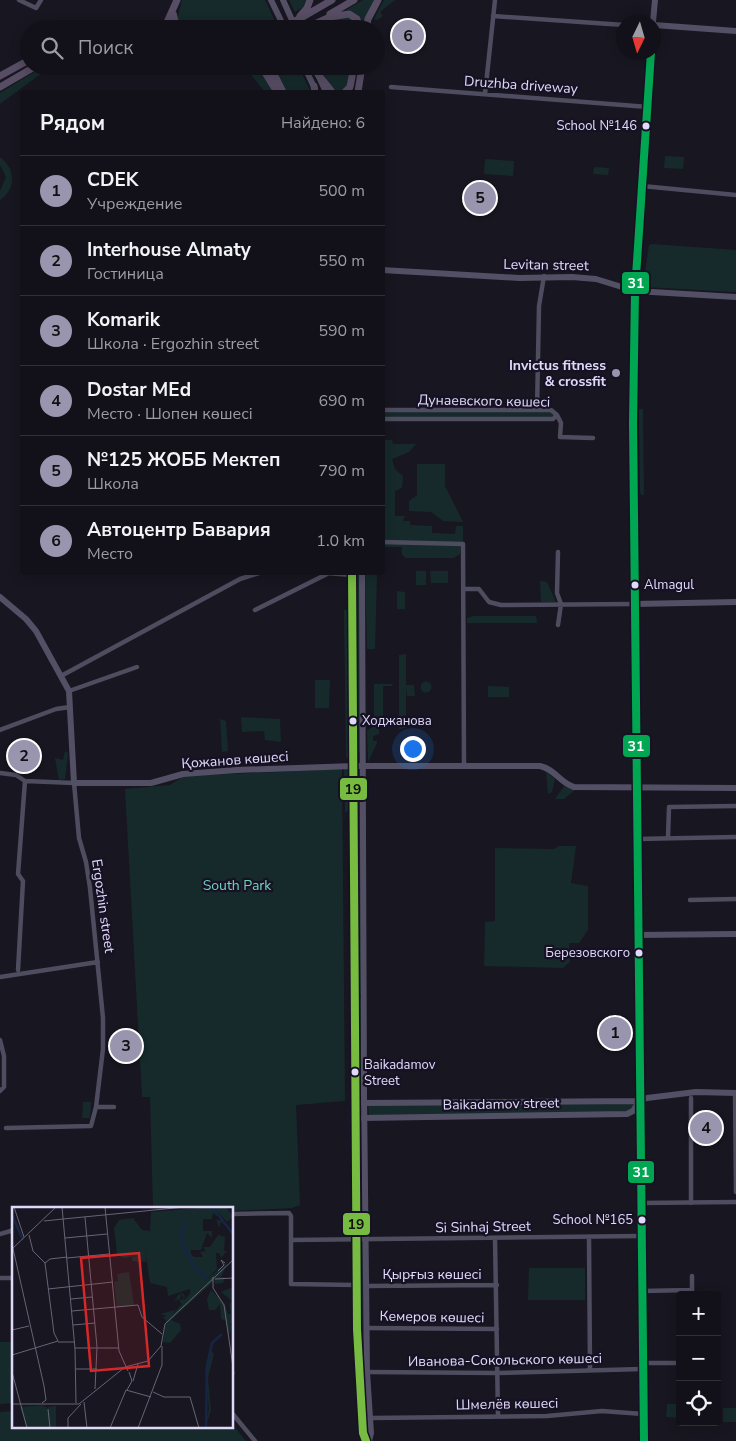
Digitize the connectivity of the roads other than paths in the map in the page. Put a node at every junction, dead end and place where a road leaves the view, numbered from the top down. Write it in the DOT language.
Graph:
graph roads {
  1 [pos="19,0"];
  2 [pos="42,0"];
  3 [pos="177,0"];
  4 [pos="271,0"];
  5 [pos="283,0"];
  6 [pos="310,0"];
  7 [pos="332,0"];
  8 [pos="354,0"];
  9 [pos="378,0"];
  10 [pos="495,0"];
  11 [pos="655,0"];
  12 [pos="173,13"];
  13 [pos="654,15"];
  14 [pos="493,16"];
  15 [pos="301,17"];
  16 [pos="169,20"];
  17 [pos="175,20"];
  18 [pos="286,20"];
  19 [pos="289,20"];
  20 [pos="298,20"];
  21 [pos="320,20"];
  22 [pos="323,20"];
  23 [pos="357,20"];
  24 [pos="370,20"];
  25 [pos="616,24"];
  26 [pos="661,25"];
  27 [pos="736,31"];
  28 [pos="651,60"];
  29 [pos="20,65"];
  30 [pos="21,75"];
  31 [pos="267,75"];
  32 [pos="274,75"];
  33 [pos="308,75"];
  34 [pos="318,75"];
  35 [pos="320,75"];
  36 [pos="352,75"];
  37 [pos="361,75"];
  38 [pos="0,76"];
  39 [pos="0,87"];
  40 [pos="391,87"];
  41 [pos="276,90"];
  42 [pos="282,90"];
  43 [pos="315,90"];
  44 [pos="325,90"];
  45 [pos="331,90"];
  46 [pos="347,90"];
  47 [pos="358,90"];
  48 [pos="485,94"];
  49 [pos="648,107"];
  50 [pos="642,186"];
  51 [pos="736,195"];
  52 [pos="385,270"];
  53 [pos="544,276"];
  54 [pos="635,291"];
  55 [pos="736,297"];
  56 [pos="385,410"];
  57 [pos="537,410"];
  58 [pos="557,415"];
  59 [pos="385,419"];
  60 [pos="594,438"];
  61 [pos="385,542"];
  62 [pos="558,552"];
  63 [pos="253,575"];
  64 [pos="325,575"];
  65 [pos="352,575"];
  66 [pos="362,575"];
  67 [pos="464,589"];
  68 [pos="0,597"];
  69 [pos="736,602"];
  70 [pos="561,604"];
  71 [pos="635,604"];
  72 [pos="255,610"];
  73 [pos="558,625"];
  74 [pos="136,667"];
  75 [pos="61,676"];
  76 [pos="69,691"];
  77 [pos="70,707"];
  78 [pos="0,730"];
  79 [pos="354,766"];
  80 [pos="364,766"];
  81 [pos="464,766"];
  82 [pos="0,773"];
  83 [pos="25,781"];
  84 [pos="74,783"];
  85 [pos="736,788"];
  86 [pos="636,789"];
  87 [pos="736,806"];
  88 [pos="668,837"];
  89 [pos="736,837"];
  90 [pos="636,839"];
  91 [pos="736,899"];
  92 [pos="690,900"];
  93 [pos="736,934"];
  94 [pos="637,936"];
  95 [pos="98,962"];
  96 [pos="18,970"];
  97 [pos="0,977"];
  98 [pos="356,998"];
  99 [pos="364,998"];
  100 [pos="0,1040"];
  101 [pos="2,1055"];
  102 [pos="0,1091"];
  103 [pos="735,1093"];
  104 [pos="691,1098"];
  105 [pos="640,1101"];
  106 [pos="580,1102"];
  107 [pos="356,1103"];
  108 [pos="364,1103"];
  109 [pos="96,1107"];
  110 [pos="114,1107"];
  111 [pos="581,1116"];
  112 [pos="356,1118"];
  113 [pos="364,1118"];
  114 [pos="6,1128"];
  115 [pos="736,1192"];
  116 [pos="736,1202"];
  117 [pos="641,1203"];
  118 [pos="691,1203"];
  119 [pos="234,1214"];
  120 [pos="641,1236"];
  121 [pos="589,1237"];
  122 [pos="495,1238"];
  123 [pos="356,1239"];
  124 [pos="366,1239"];
  125 [pos="291,1240"];
  126 [pos="692,1276"];
  127 [pos="356,1284"];
  128 [pos="497,1285"];
  129 [pos="366,1286"];
  130 [pos="642,1290"];
  131 [pos="676,1291"];
  132 [pos="692,1291"];
  133 [pos="367,1328"];
  134 [pos="497,1329"];
  135 [pos="676,1362"];
  136 [pos="642,1366"];
  137 [pos="590,1370"];
  138 [pos="368,1372"];
  139 [pos="498,1373"];
  140 [pos="643,1414"];
  141 [pos="234,1415"];
  142 [pos="498,1416"];
  143 [pos="370,1418"];
  144 [pos="255,1441"];
  145 [pos="368,1441"];
  146 [pos="644,1441"];
  1 -- 2 [label="street"];
  3 -- 12 [label="main road"];
  4 -- 18 [label="street"];
  5 -- 19 [label="street"];
  6 -- 15 [label="main road"];
  7 -- 15 [label="main road"];
  8 -- 21 [label="main road"];
  9 -- 24 [label="main road"];
  10 -- 14 [label="street"];
  11 -- 13 [label="street"];
  12 -- 16 [label="main road"];
  12 -- 17 [label="main road"];
  14 -- 25 [label="street"];
  14 -- 48 [label="street"];
  15 -- 20 [label="main road, bridge"];
  22 -- 23 [label="main road"];
  26 -- 27 [label="street"];
  28 -- 49 [label="street"];
  29 -- 38 [label="main road"];
  30 -- 39 [label="main road"];
  31 -- 41 [label="main road"];
  32 -- 42 [label="main road"];
  33 -- 43 [label="street"];
  34 -- 44 [label="street"];
  35 -- 45 [label="main road"];
  36 -- 46 [label="main road"];
  37 -- 47 [label="main road"];
  40 -- 48 [label="street, Druzhba driveway"];
  48 -- 49 [label="street, Druzhba driveway"];
  49 -- 50 [label="street"];
  50 -- 51 [label="street"];
  50 -- 54 [label="street"];
  52 -- 53 [label="street, Levitan street"];
  53 -- 54 [label="street, Levitan street"];
  53 -- 57 [label="street"];
  54 -- 55 [label="street, Levitan street"];
  54 -- 71 [label="street"];
  56 -- 57 [label="street, Дунаевского көшесі"];
  57 -- 58 [label="street, Дунаевского көшесі"];
  58 -- 59 [label="street, Дунаевского көшесі"];
  58 -- 60 [label="street"];
  61 -- 67 [label="street"];
  62 -- 70 [label="street"];
  63 -- 75 [label="street"];
  64 -- 72 [label="street"];
  65 -- 79 [label="street"];
  66 -- 80 [label="street"];
  67 -- 70 [label="street"];
  67 -- 81 [label="street"];
  68 -- 75 [label="street, Ergozhin street"];
  69 -- 71 [label="street"];
  70 -- 71 [label="street"];
  70 -- 73 [label="street"];
  71 -- 86 [label="street"];
  74 -- 76 [label="street"];
  75 -- 76 [label="street, Ergozhin street"];
  76 -- 77 [label="street, Ergozhin street"];
  77 -- 78 [label="street"];
  77 -- 84 [label="street, Ergozhin street"];
  79 -- 80 [label="street, Қожанов көшесі"];
  79 -- 84 [label="street, Қожанов көшесі"];
  79 -- 98 [label="street"];
  80 -- 81 [label="street"];
  80 -- 99 [label="street"];
  81 -- 86 [label="street"];
  82 -- 83 [label="street, Қожанов көшесі"];
  83 -- 84 [label="street, Қожанов көшесі"];
  83 -- 96 [label="street"];
  84 -- 95 [label="street, Ergozhin street"];
  85 -- 86 [label="street"];
  86 -- 90 [label="street"];
  87 -- 88 [label="street"];
  88 -- 89 [label="street"];
  88 -- 90 [label="street"];
  90 -- 94 [label="street"];
  91 -- 92 [label="street"];
  93 -- 94 [label="street"];
  94 -- 105 [label="street"];
  95 -- 97 [label="street"];
  95 -- 109 [label="street, Ergozhin street"];
  98 -- 99 [label="street"];
  98 -- 107 [label="street"];
  99 -- 108 [label="street"];
  100 -- 101 [label="street"];
  101 -- 102 [label="street"];
  103 -- 105 [label="street, Baikadamov street"];
  103 -- 115 [label="street"];
  104 -- 118 [label="street"];
  105 -- 106 [label="street, Baikadamov street"];
  105 -- 111 [label="street, Baikadamov street"];
  105 -- 117 [label="street"];
  106 -- 108 [label="street, Baikadamov street"];
  106 -- 111 [label="street"];
  107 -- 108 [label="street, Baikadamov street"];
  107 -- 112 [label="street"];
  108 -- 113 [label="street"];
  109 -- 110 [label="street"];
  109 -- 114 [label="street, Ergozhin street"];
  111 -- 113 [label="street, Baikadamov street"];
  112 -- 113 [label="street, Baikadamov street"];
  112 -- 123 [label="street"];
  113 -- 124 [label="street"];
  116 -- 118 [label="street"];
  117 -- 118 [label="street"];
  117 -- 120 [label="street"];
  119 -- 125 [label="street"];
  120 -- 121 [label="street, Si Sinhaj Street"];
  120 -- 130 [label="street"];
  121 -- 122 [label="street, Si Sinhaj Street"];
  121 -- 137 [label="street"];
  122 -- 124 [label="street, Si Sinhaj Street"];
  122 -- 128 [label="street"];
  123 -- 124 [label="street, Si Sinhaj Street"];
  123 -- 125 [label="street, Si Sinhaj Street"];
  123 -- 127 [label="street"];
  124 -- 129 [label="street"];
  125 -- 127 [label="street"];
  126 -- 132 [label="street"];
  127 -- 145 [label="street"];
  128 -- 129 [label="street, Қырғыз көшесі"];
  128 -- 134 [label="street"];
  129 -- 133 [label="street"];
  130 -- 131 [label="street"];
  130 -- 136 [label="street"];
  133 -- 134 [label="street, Кемеров көшесі"];
  133 -- 138 [label="street"];
  134 -- 139 [label="street"];
  135 -- 136 [label="street, Иванова-Сокольского көшесі"];
  136 -- 137 [label="street, Иванова-Сокольского көшесі"];
  136 -- 140 [label="street"];
  137 -- 139 [label="street, Иванова-Сокольского көшесі"];
  138 -- 139 [label="street, Иванова-Сокольского көшесі"];
  138 -- 143 [label="street"];
  139 -- 142 [label="street"];
  140 -- 142 [label="street, Шмелёв көшесі"];
  140 -- 146 [label="street"];
  141 -- 144 [label="street"];
  142 -- 143 [label="street, Шмелёв көшесі"];
  143 -- 145 [label="street"];
}
